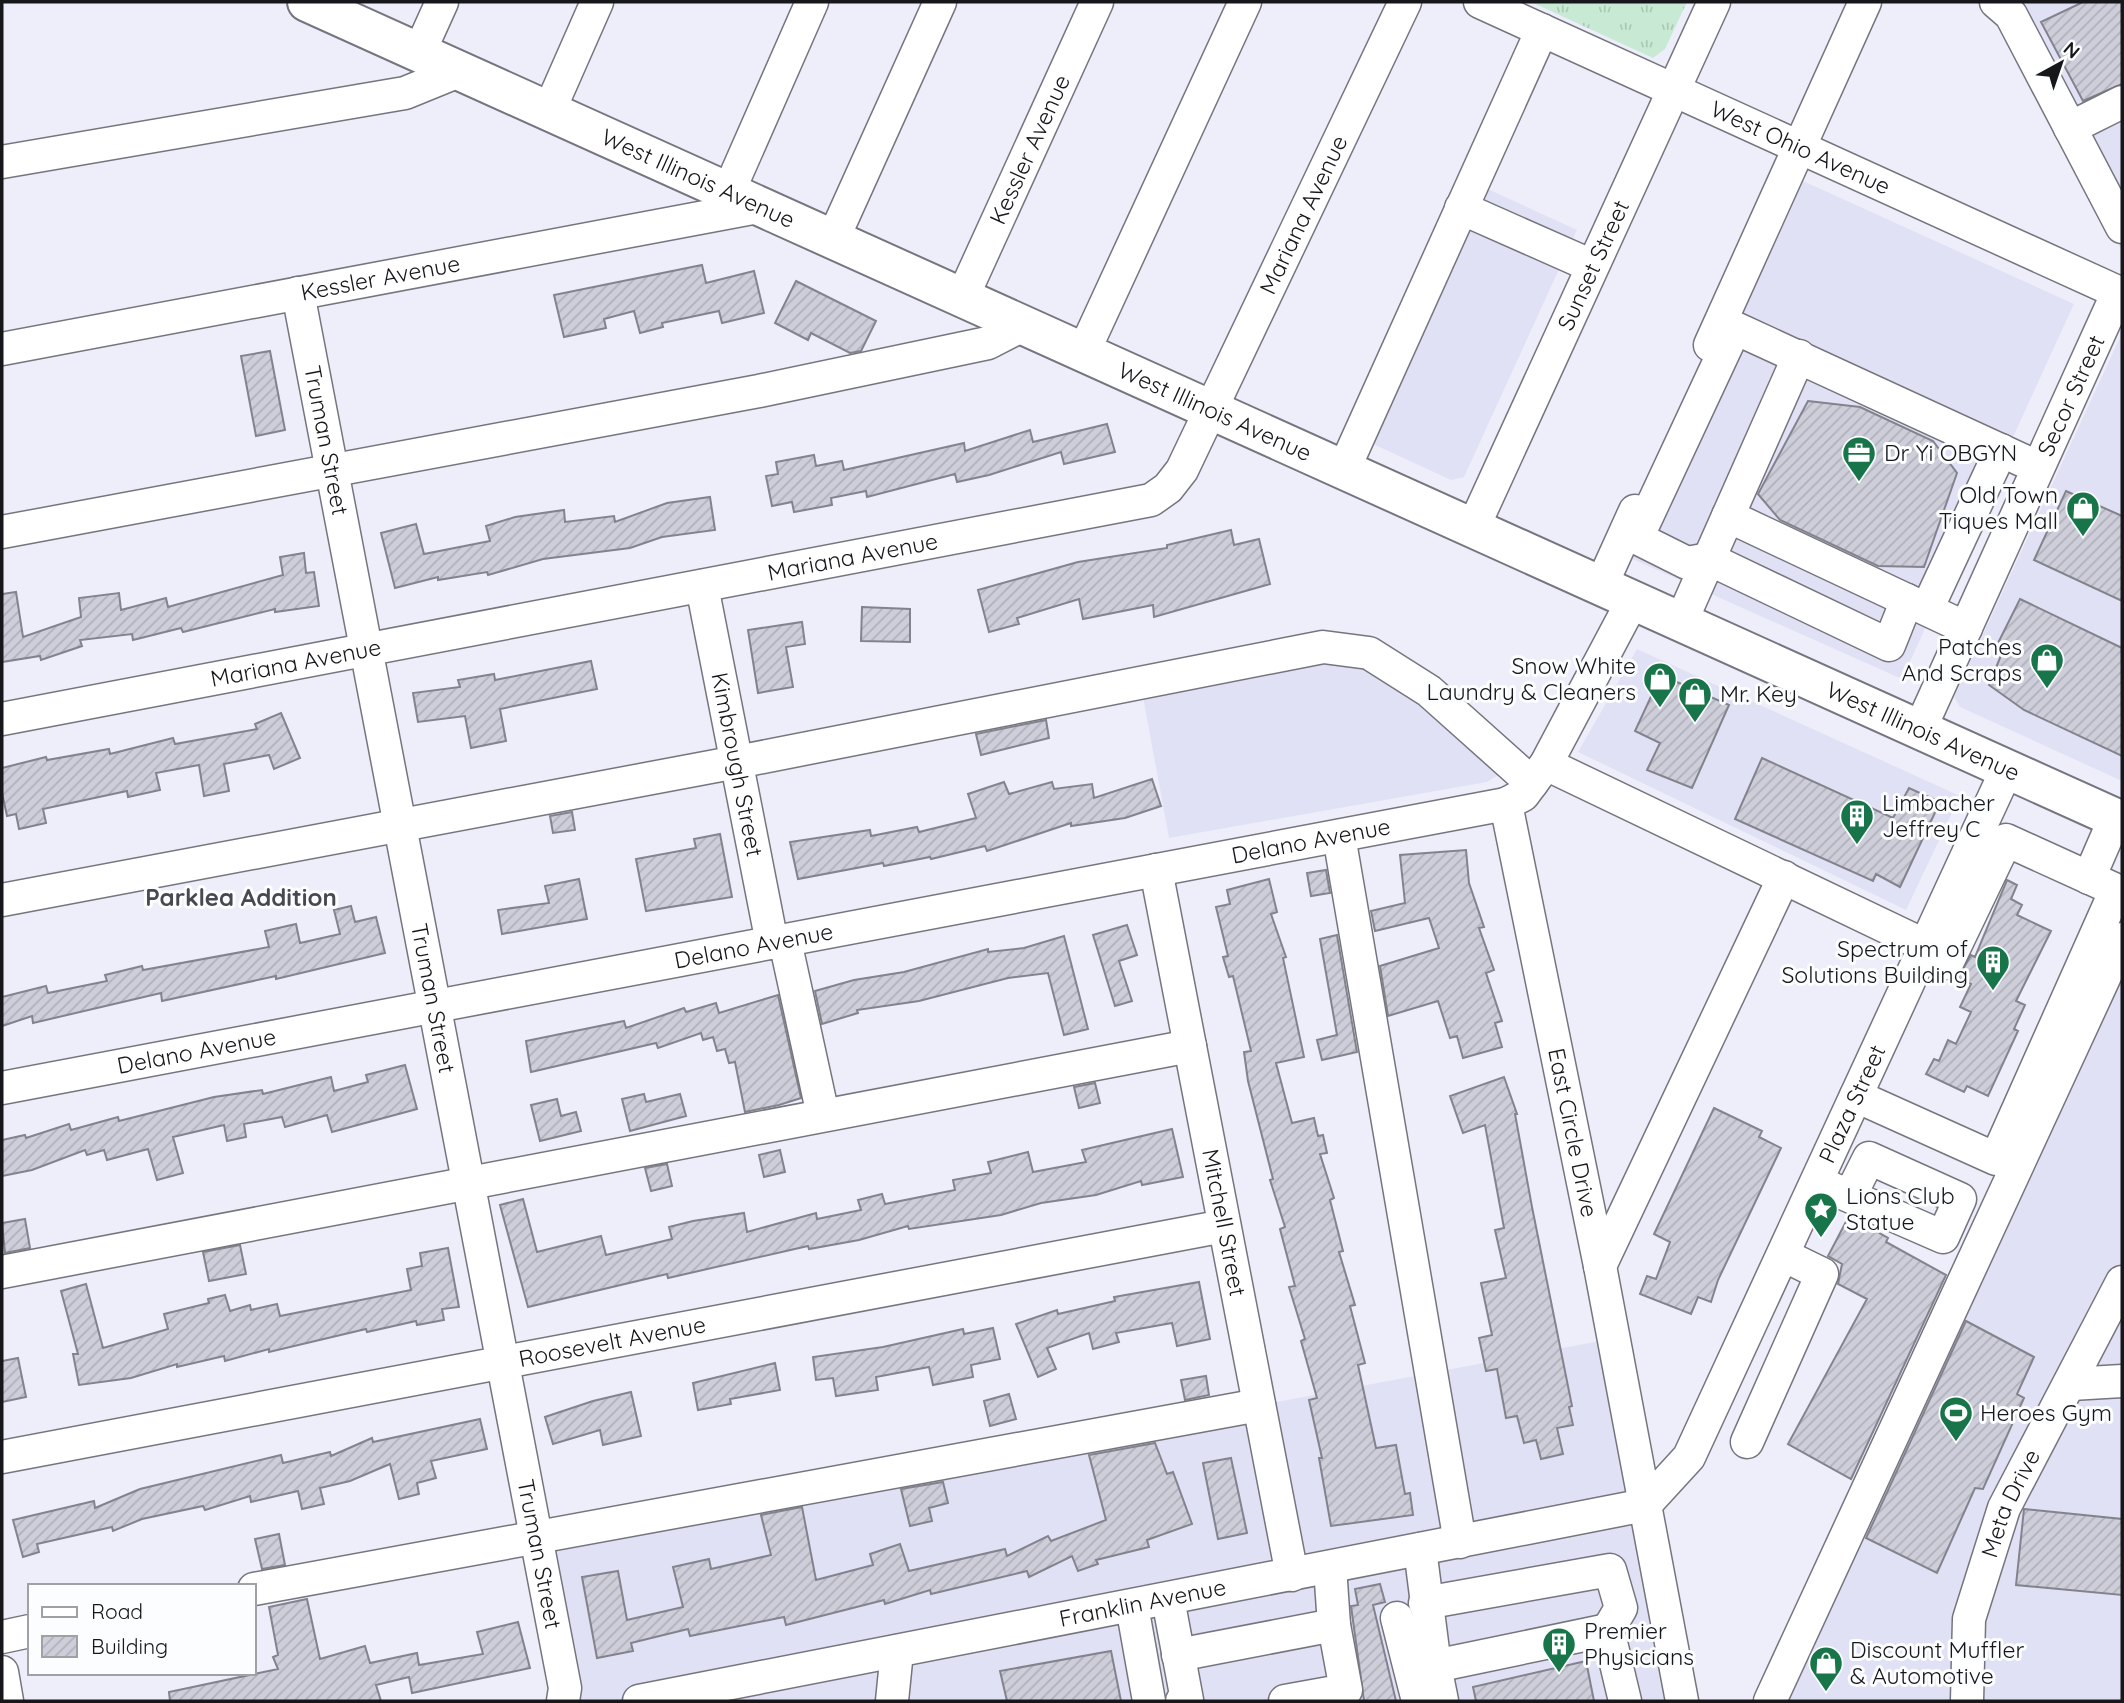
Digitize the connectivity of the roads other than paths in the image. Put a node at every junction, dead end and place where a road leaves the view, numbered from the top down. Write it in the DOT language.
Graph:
graph roads {
  1 [pos="307,2"];
  2 [pos="442,2"];
  3 [pos="597,2"];
  4 [pos="812,2"];
  5 [pos="940,2"];
  6 [pos="1097,2"];
  7 [pos="1245,2"];
  8 [pos="1405,2"];
  9 [pos="1479,2"];
  10 [pos="1714,2"];
  11 [pos="1865,2"];
  12 [pos="1996,2"];
  13 [pos="1542,30"];
  14 [pos="419,52"];
  15 [pos="459,71"];
  16 [pos="1673,90"];
  17 [pos="2122,102"];
  18 [pos="549,111"];
  19 [pos="2070,128"];
  20 [pos="1799,147"];
  21 [pos="2,162"];
  22 [pos="743,200"];
  23 [pos="1461,208"];
  24 [pos="2122,227"];
  25 [pos="833,239"];
  26 [pos="1592,266"];
  27 [pos="298,293"];
  28 [pos="2120,293"];
  29 [pos="963,296"];
  30 [pos="1025,324"];
  31 [pos="2,349"];
  32 [pos="1084,351"];
  33 [pos="1799,356"];
  34 [pos="1208,409"];
  35 [pos="2001,450"];
  36 [pos="2037,467"];
  37 [pos="1344,469"];
  38 [pos="332,470"];
  39 [pos="1728,516"];
  40 [pos="1473,527"];
  41 [pos="2,532"];
  42 [pos="1709,559"];
  43 [pos="702,586"];
  44 [pos="1617,593"];
  45 [pos="1917,604"];
  46 [pos="1681,622"];
  47 [pos="1966,628"];
  48 [pos="366,649"];
  49 [pos="2,719"];
  50 [pos="1920,729"];
  51 [pos="737,762"];
  52 [pos="2007,769"];
  53 [pos="1539,774"];
  54 [pos="1506,804"];
  55 [pos="2119,820"];
  56 [pos="400,824"];
  57 [pos="1339,836"];
  58 [pos="1156,870"];
  59 [pos="1784,877"];
  60 [pos="2089,878"];
  61 [pos="2,900"];
  62 [pos="2122,939"];
  63 [pos="779,942"];
  64 [pos="1925,950"];
  65 [pos="436,1006"];
  66 [pos="1189,1046"];
  67 [pos="2,1088"];
  68 [pos="1856,1096"];
  69 [pos="823,1115"];
  70 [pos="469,1182"];
  71 [pos="1817,1182"];
  72 [pos="1850,1196"];
  73 [pos="1224,1226"];
  74 [pos="1783,1255"];
  75 [pos="1600,1266"];
  76 [pos="2,1272"];
  77 [pos="2122,1282"];
  78 [pos="503,1363"];
  79 [pos="2122,1381"];
  80 [pos="2071,1384"];
  81 [pos="1259,1405"];
  82 [pos="1747,1442"];
  83 [pos="2,1457"];
  84 [pos="1645,1505"];
  85 [pos="536,1536"];
  86 [pos="1460,1542"];
  87 [pos="1420,1549"];
  88 [pos="1330,1567"];
  89 [pos="1292,1575"];
  90 [pos="256,1589"];
  91 [pos="1168,1599"];
  92 [pos="1433,1602"];
  93 [pos="1132,1605"];
  94 [pos="1397,1618"];
  95 [pos="1667,1618"];
  96 [pos="1334,1625"];
  97 [pos="1608,1630"];
  98 [pos="28,1631"];
  99 [pos="2,1637"];
  100 [pos="897,1651"];
  101 [pos="1178,1655"];
  102 [pos="1444,1665"];
  103 [pos="2,1672"];
  104 [pos="7,1701"];
  105 [pos="563,1701"];
  106 [pos="639,1701"];
  107 [pos="892,1701"];
  108 [pos="1149,1701"];
  109 [pos="1185,1701"];
  110 [pos="1285,1701"];
  111 [pos="1418,1701"];
  112 [pos="1443,1701"];
  113 [pos="1625,1701"];
  114 [pos="1682,1701"];
  115 [pos="1770,1701"];
  116 [pos="1967,1701"];
  1 -- 14 [label="main road, West Illinois Avenue"];
  2 -- 14 [label="street"];
  3 -- 18 [label="street"];
  4 -- 22 [label="street"];
  5 -- 25 [label="street"];
  6 -- 29 [label="street, Kessler Avenue"];
  7 -- 32 [label="street"];
  8 -- 34 [label="street, Mariana Avenue"];
  9 -- 13 [label="street, West Ohio Avenue"];
  10 -- 16 [label="street, Sunset Street"];
  11 -- 20 [label="street"];
  12 -- 19 [label="street"];
  13 -- 16 [label="street, West Ohio Avenue"];
  13 -- 23 [label="street"];
  14 -- 15 [label="main road, West Illinois Avenue"];
  15 -- 18 [label="main road, West Illinois Avenue"];
  15 -- 21 [label="street"];
  16 -- 20 [label="street, West Ohio Avenue"];
  16 -- 26 [label="street, Sunset Street"];
  17 -- 19 [label="street"];
  18 -- 22 [label="main road, West Illinois Avenue"];
  19 -- 24 [label="street"];
  20 -- 28 [label="street, West Ohio Avenue"];
  20 -- 44 [label="street"];
  22 -- 25 [label="main road, West Illinois Avenue"];
  22 -- 27 [label="street, Kessler Avenue"];
  23 -- 26 [label="street"];
  23 -- 37 [label="street"];
  25 -- 29 [label="main road, West Illinois Avenue"];
  26 -- 40 [label="street, Sunset Street"];
  27 -- 31 [label="street, Kessler Avenue"];
  27 -- 38 [label="street, Truman Street"];
  28 -- 36 [label="street, Secor Street"];
  29 -- 30 [label="main road, West Illinois Avenue"];
  30 -- 32 [label="main road, West Illinois Avenue"];
  30 -- 38 [label="street"];
  32 -- 34 [label="main road, West Illinois Avenue"];
  33 -- 35 [label="street"];
  33 -- 39 [label="street"];
  33 -- 42 [label="street"];
  34 -- 37 [label="main road, West Illinois Avenue"];
  34 -- 43 [label="street, Mariana Avenue"];
  35 -- 36 [label="street"];
  35 -- 45 [label="street"];
  36 -- 47 [label="street, Secor Street"];
  37 -- 40 [label="main road, West Illinois Avenue"];
  38 -- 41 [label="street"];
  38 -- 48 [label="street, Truman Street"];
  39 -- 42 [label="street"];
  39 -- 45 [label="street"];
  40 -- 44 [label="main road, West Illinois Avenue"];
  42 -- 45 [label="street"];
  42 -- 46 [label="street"];
  43 -- 48 [label="street, Mariana Avenue"];
  43 -- 51 [label="street, Kimbrough Street"];
  44 -- 46 [label="main road, West Illinois Avenue"];
  44 -- 53 [label="street"];
  45 -- 47 [label="street"];
  46 -- 50 [label="main road, West Illinois Avenue"];
  47 -- 50 [label="street, Secor Street"];
  48 -- 49 [label="street, Mariana Avenue"];
  48 -- 56 [label="street, Truman Street"];
  50 -- 52 [label="main road, West Illinois Avenue"];
  51 -- 53 [label="street"];
  51 -- 56 [label="street"];
  51 -- 63 [label="street, Kimbrough Street"];
  52 -- 55 [label="main road, West Illinois Avenue"];
  52 -- 64 [label="street, Plaza Street"];
  53 -- 54 [label="street"];
  53 -- 59 [label="street"];
  54 -- 57 [label="street, Delano Avenue"];
  54 -- 75 [label="street, East Circle Drive"];
  55 -- 60 [label="street"];
  56 -- 61 [label="street"];
  56 -- 65 [label="street, Truman Street"];
  57 -- 58 [label="street, Delano Avenue"];
  57 -- 86 [label="street"];
  58 -- 63 [label="street, Delano Avenue"];
  58 -- 66 [label="street, Mitchell Street"];
  59 -- 64 [label="street"];
  59 -- 75 [label="street"];
  60 -- 64 [label="street"];
  60 -- 68 [label="street"];
  62 -- 115 [label="street"];
  63 -- 65 [label="street, Delano Avenue"];
  63 -- 69 [label="street, Kimbrough Street"];
  64 -- 68 [label="street, Plaza Street"];
  65 -- 67 [label="street, Delano Avenue"];
  65 -- 70 [label="street, Truman Street"];
  66 -- 69 [label="street"];
  66 -- 73 [label="street, Mitchell Street"];
  68 -- 71 [label="street, Plaza Street"];
  69 -- 70 [label="street"];
  70 -- 76 [label="street"];
  70 -- 78 [label="street, Truman Street"];
  71 -- 72 [label="street"];
  71 -- 74 [label="street, Plaza Street"];
  73 -- 78 [label="street, Roosevelt Avenue"];
  73 -- 81 [label="street, Mitchell Street"];
  74 -- 82 [label="street"];
  74 -- 84 [label="street, Plaza Street"];
  75 -- 84 [label="street, East Circle Drive"];
  77 -- 80 [label="street, Meta Drive"];
  78 -- 83 [label="street, Roosevelt Avenue"];
  78 -- 85 [label="street, Truman Street"];
  79 -- 80 [label="street"];
  80 -- 116 [label="street, Meta Drive"];
  81 -- 85 [label="street"];
  81 -- 89 [label="street, Mitchell Street"];
  84 -- 86 [label="street, Franklin Avenue"];
  84 -- 95 [label="street, East Circle Drive"];
  85 -- 90 [label="street"];
  85 -- 105 [label="street, Truman Street"];
  86 -- 87 [label="street, Franklin Avenue"];
  87 -- 88 [label="street, Franklin Avenue"];
  87 -- 92 [label="street"];
  88 -- 89 [label="street, Franklin Avenue"];
  88 -- 96 [label="street"];
  89 -- 91 [label="street, Franklin Avenue"];
  91 -- 93 [label="street, Franklin Avenue"];
  91 -- 101 [label="street"];
  92 -- 97 [label="street"];
  92 -- 102 [label="street"];
  93 -- 100 [label="street, Franklin Avenue"];
  93 -- 108 [label="street"];
  94 -- 111 [label="street"];
  95 -- 97 [label="street"];
  95 -- 114 [label="street, East Circle Drive"];
  96 -- 101 [label="street"];
  96 -- 110 [label="street"];
  97 -- 102 [label="street"];
  97 -- 113 [label="street"];
  98 -- 99 [label="street"];
  100 -- 106 [label="street, Franklin Avenue"];
  100 -- 107 [label="street"];
  101 -- 109 [label="street"];
  102 -- 112 [label="street"];
  103 -- 104 [label="street"];
}
